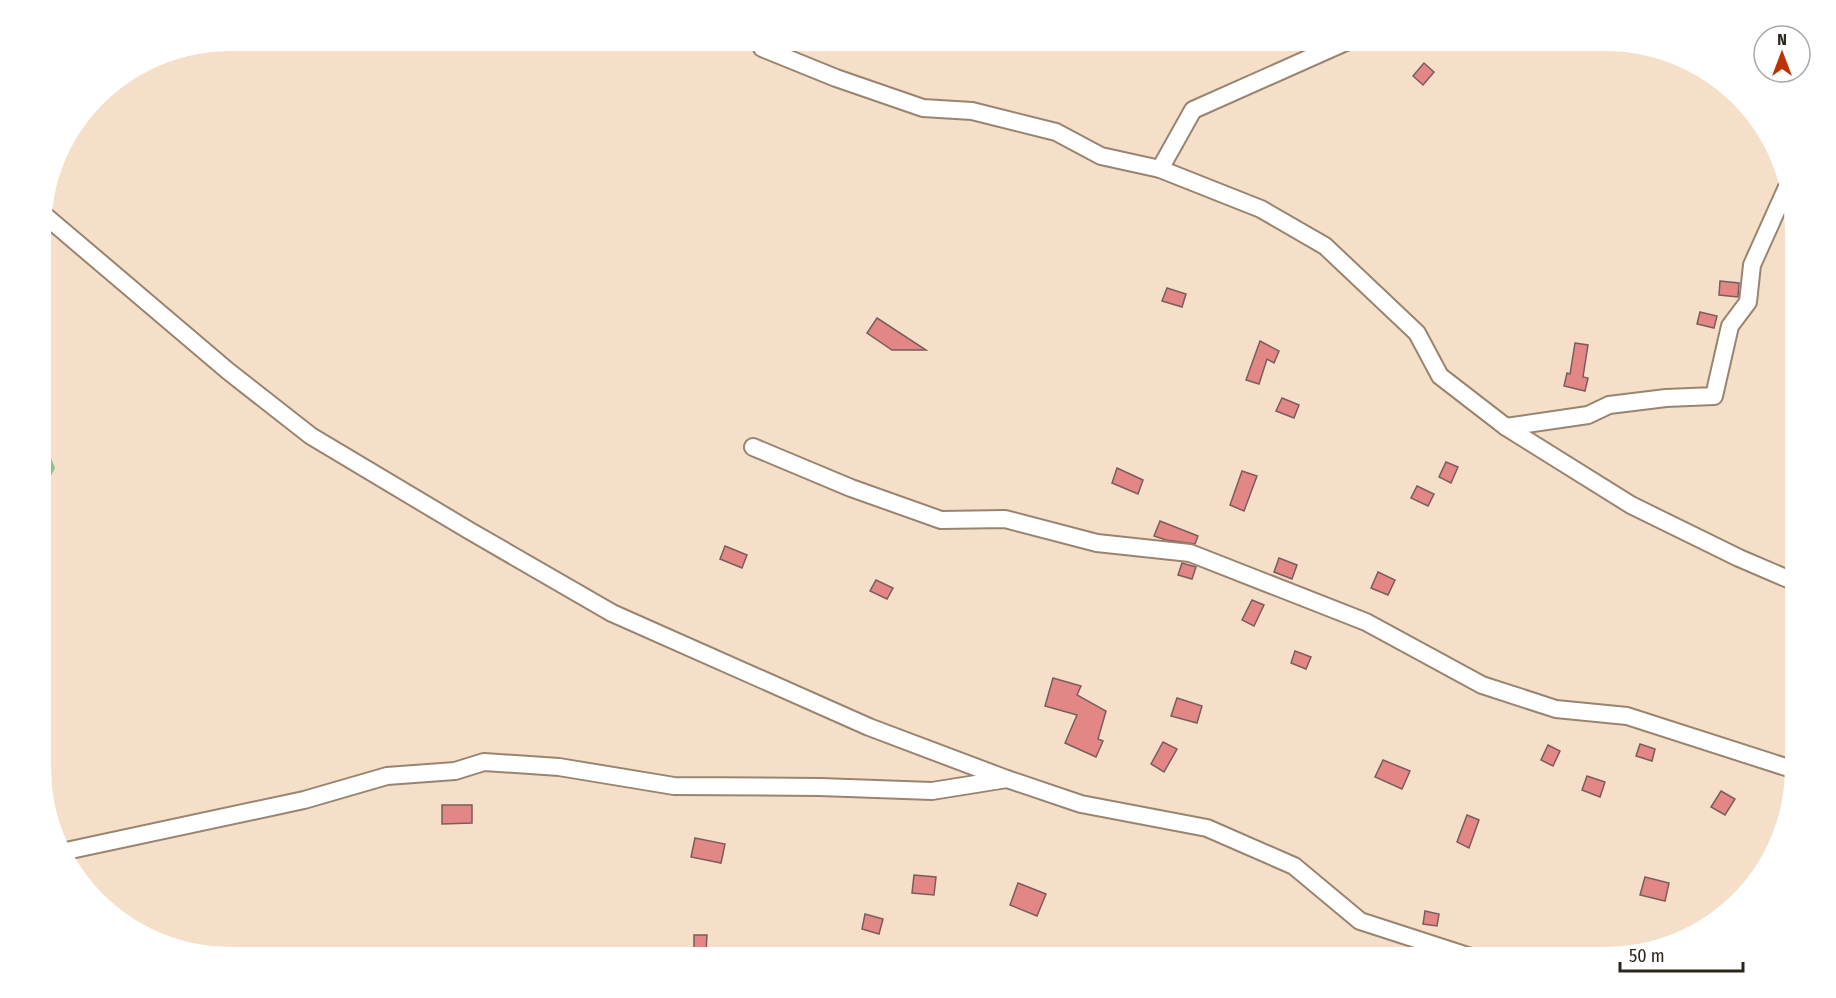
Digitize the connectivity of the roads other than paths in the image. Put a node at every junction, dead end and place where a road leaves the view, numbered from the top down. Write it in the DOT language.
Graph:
graph roads {
  1 [pos="769,51"];
  2 [pos="1324,51"];
  3 [pos="1160,169"];
  4 [pos="1782,199"];
  5 [pos="51,221"];
  6 [pos="1506,427"];
  7 [pos="753,447"];
  8 [pos="1785,578"];
  9 [pos="1785,767"];
  10 [pos="1007,779"];
  11 [pos="72,850"];
  12 [pos="1440,947"];
  1 -- 3 [label="street"];
  2 -- 3 [label="street"];
  3 -- 6 [label="street"];
  4 -- 6 [label="street"];
  5 -- 10 [label="street"];
  6 -- 8 [label="street"];
  7 -- 9 [label="street"];
  10 -- 11 [label="street"];
  10 -- 12 [label="street"];
}
